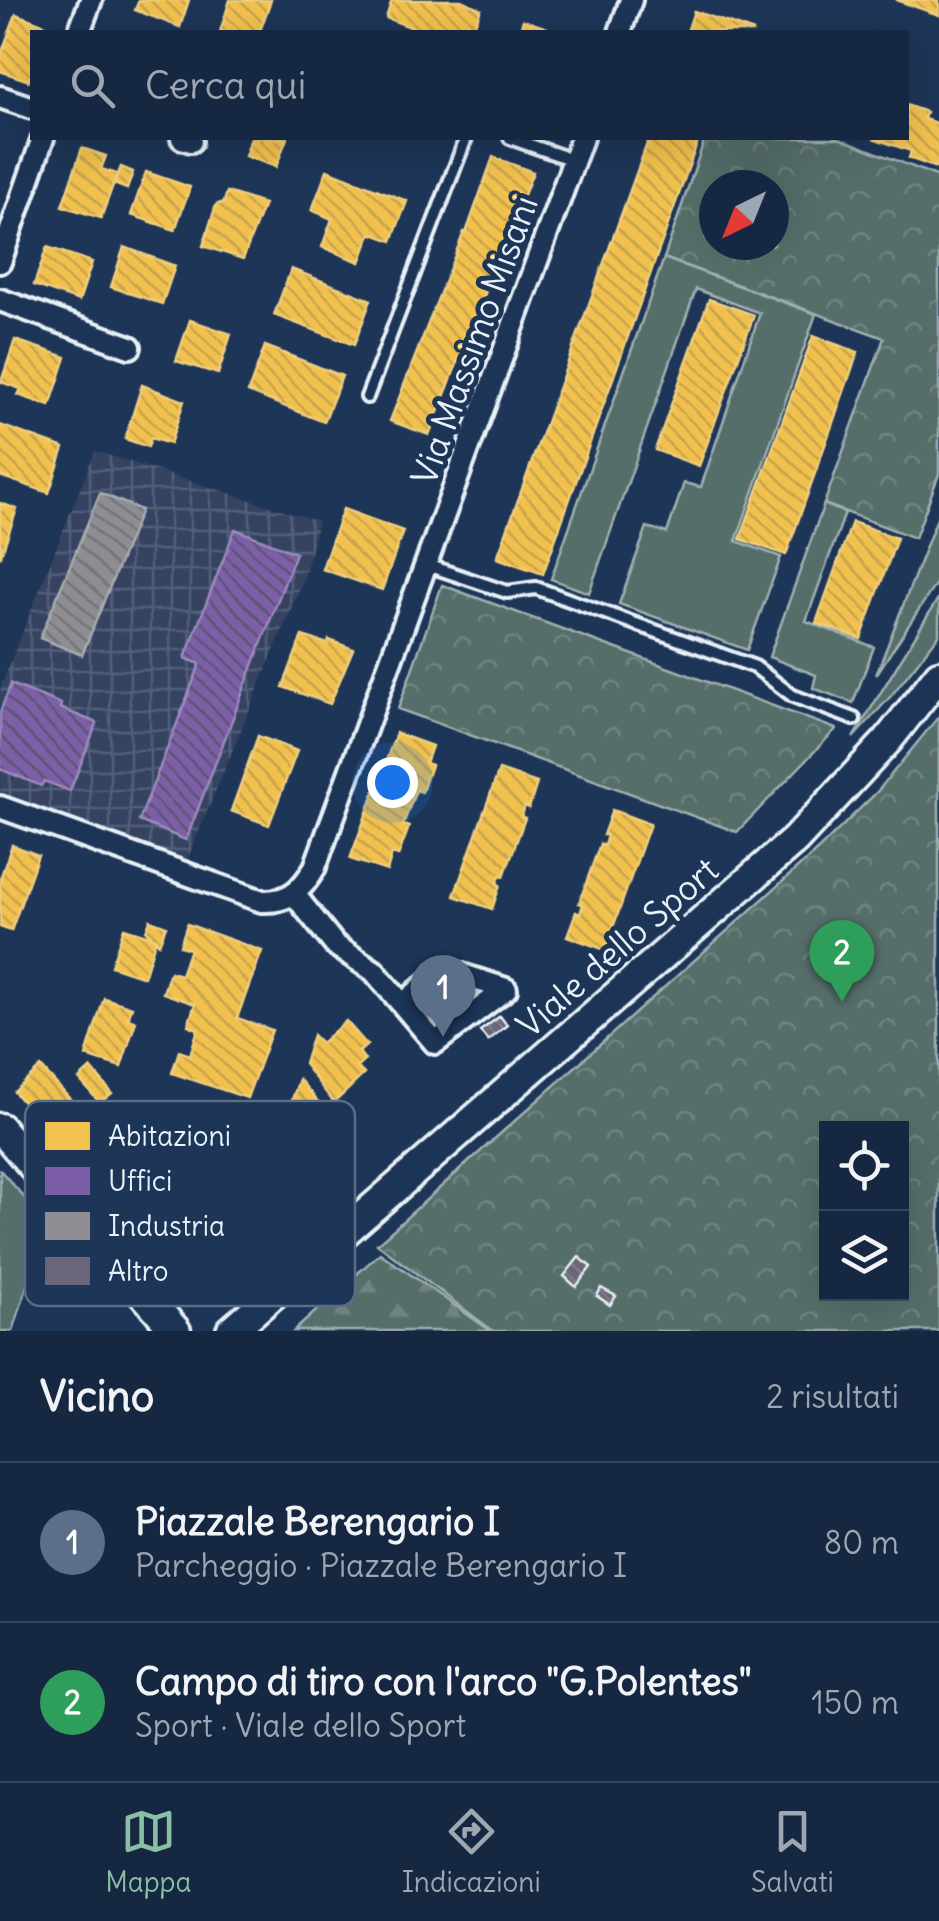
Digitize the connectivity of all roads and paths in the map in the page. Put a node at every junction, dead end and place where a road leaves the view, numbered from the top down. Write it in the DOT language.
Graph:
graph roads {
  1 [pos="90,0"];
  2 [pos="632,0"];
  3 [pos="80,30"];
  4 [pos="621,30"];
  5 [pos="0,97"];
  6 [pos="30,107"];
  7 [pos="42,140"];
  8 [pos="465,140"];
  9 [pos="516,140"];
  10 [pos="581,140"];
  11 [pos="574,160"];
  12 [pos="0,262"];
  13 [pos="0,300"];
  14 [pos="130,347"];
  15 [pos="367,398"];
  16 [pos="427,565"];
  17 [pos="939,675"];
  18 [pos="854,719"];
  19 [pos="0,807"];
  20 [pos="294,894"];
  21 [pos="402,1004"];
  22 [pos="0,1128"];
  23 [pos="25,1157"];
  24 [pos="355,1223"];
  25 [pos="155,1306"];
  26 [pos="260,1306"];
  27 [pos="171,1325"];
  28 [pos="231,1331"];
  1 -- 3 [label="street"];
  2 -- 4 [label="street"];
  5 -- 6 [label="street"];
  7 -- 12 [label="street"];
  8 -- 15 [label="lane"];
  9 -- 11 [label="lane"];
  10 -- 11 [label="street, Via Massimo Misani"];
  11 -- 16 [label="street, Via Massimo Misani"];
  13 -- 14 [label="street"];
  16 -- 18 [label="lane"];
  16 -- 20 [label="street, Via Massimo Misani"];
  17 -- 24 [label="street, Viale dello Sport"];
  19 -- 20 [label="street"];
  20 -- 21 [label="street"];
  21 -- 21 [label="street"];
  22 -- 23 [label="street"];
  25 -- 27 [label="street"];
  26 -- 28 [label="street, Viale dello Sport"];
}
